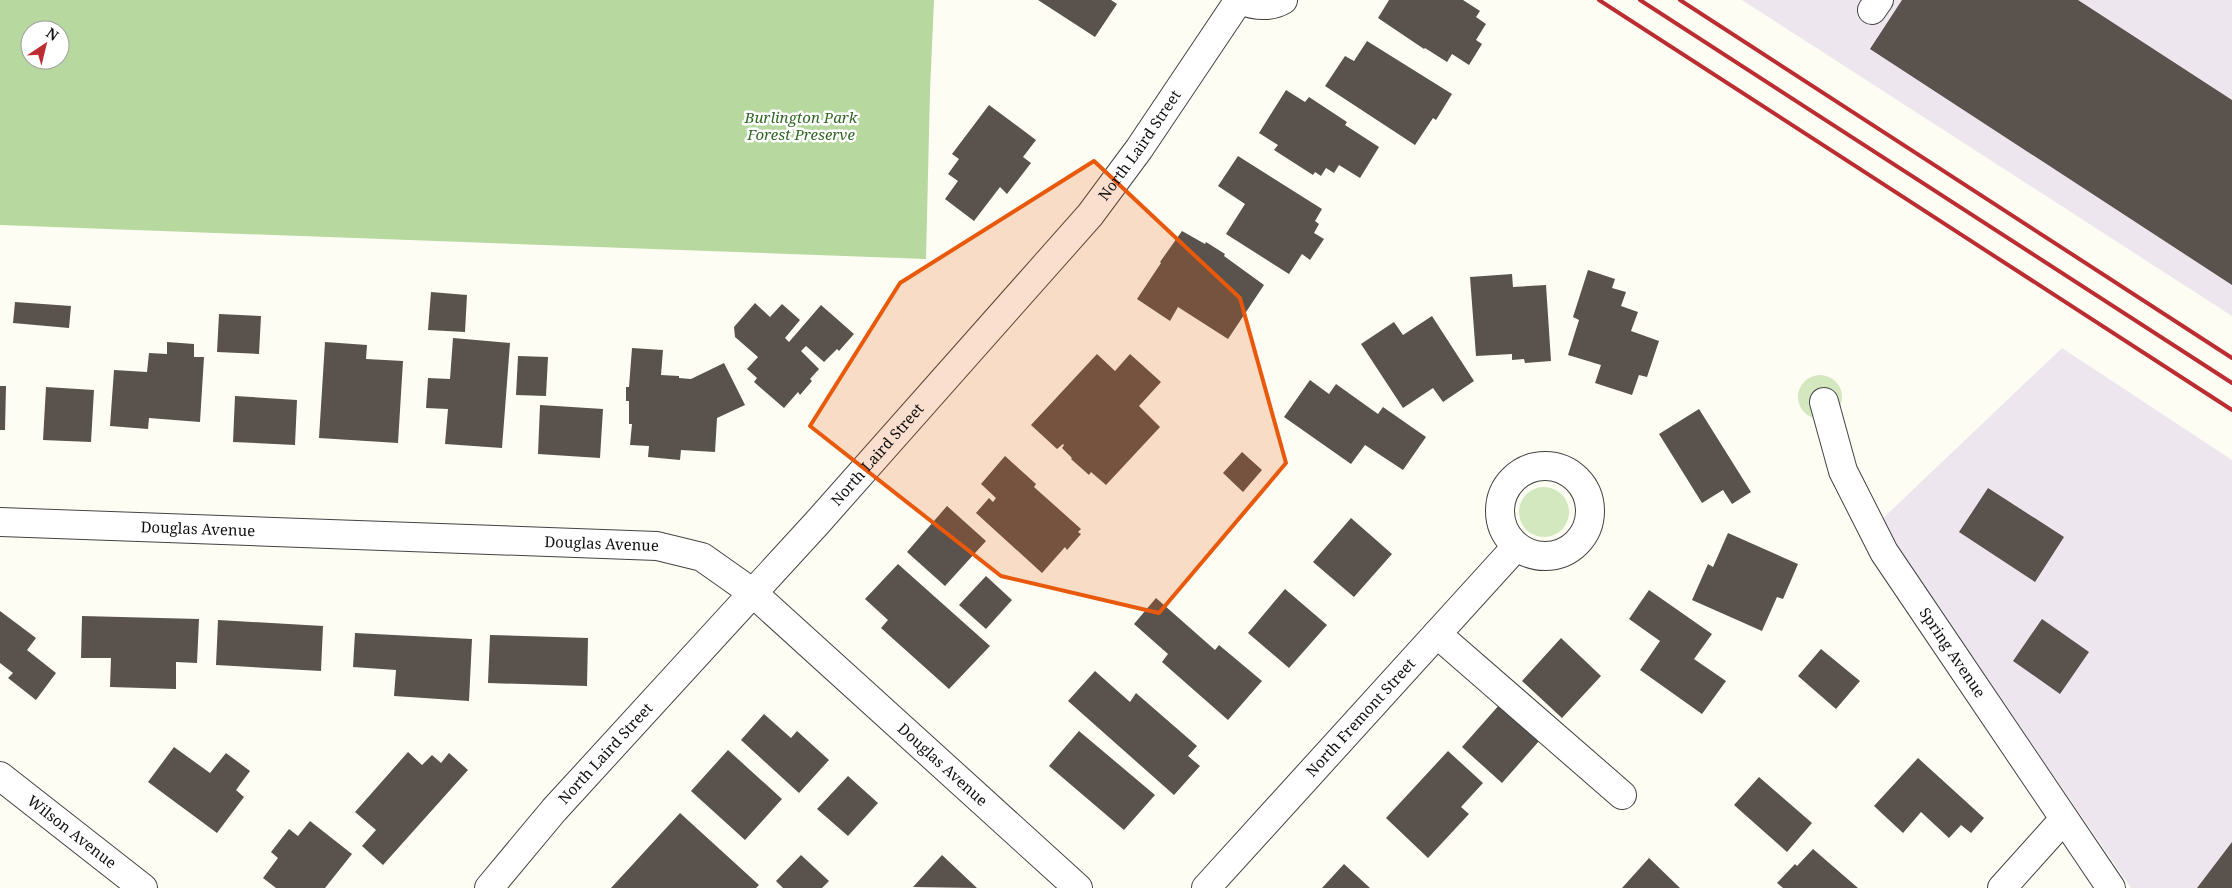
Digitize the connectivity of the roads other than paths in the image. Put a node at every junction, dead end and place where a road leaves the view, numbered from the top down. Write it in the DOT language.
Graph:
graph roads {
  1 [pos="1240,0"];
  2 [pos="1283,0"];
  3 [pos="1824,402"];
  4 [pos="0,522"];
  5 [pos="1516,547"];
  6 [pos="753,593"];
  7 [pos="1437,634"];
  8 [pos="0,776"];
  9 [pos="1622,795"];
  10 [pos="2064,819"];
  11 [pos="143,888"];
  12 [pos="489,888"];
  13 [pos="1078,888"];
  14 [pos="1206,888"];
  15 [pos="2002,888"];
  16 [pos="2112,888"];
  1 -- 2 [label="street, North Laird Street"];
  1 -- 6 [label="street, North Laird Street"];
  3 -- 10 [label="street, Spring Avenue"];
  4 -- 6 [label="street, Douglas Avenue"];
  5 -- 7 [label="street, North Fremont Street"];
  6 -- 12 [label="street, North Laird Street"];
  6 -- 13 [label="street, Douglas Avenue"];
  7 -- 9 [label="street"];
  7 -- 14 [label="street, North Fremont Street"];
  8 -- 11 [label="street, Wilson Avenue"];
  10 -- 15 [label="street"];
  10 -- 16 [label="street, Spring Avenue"];
}
